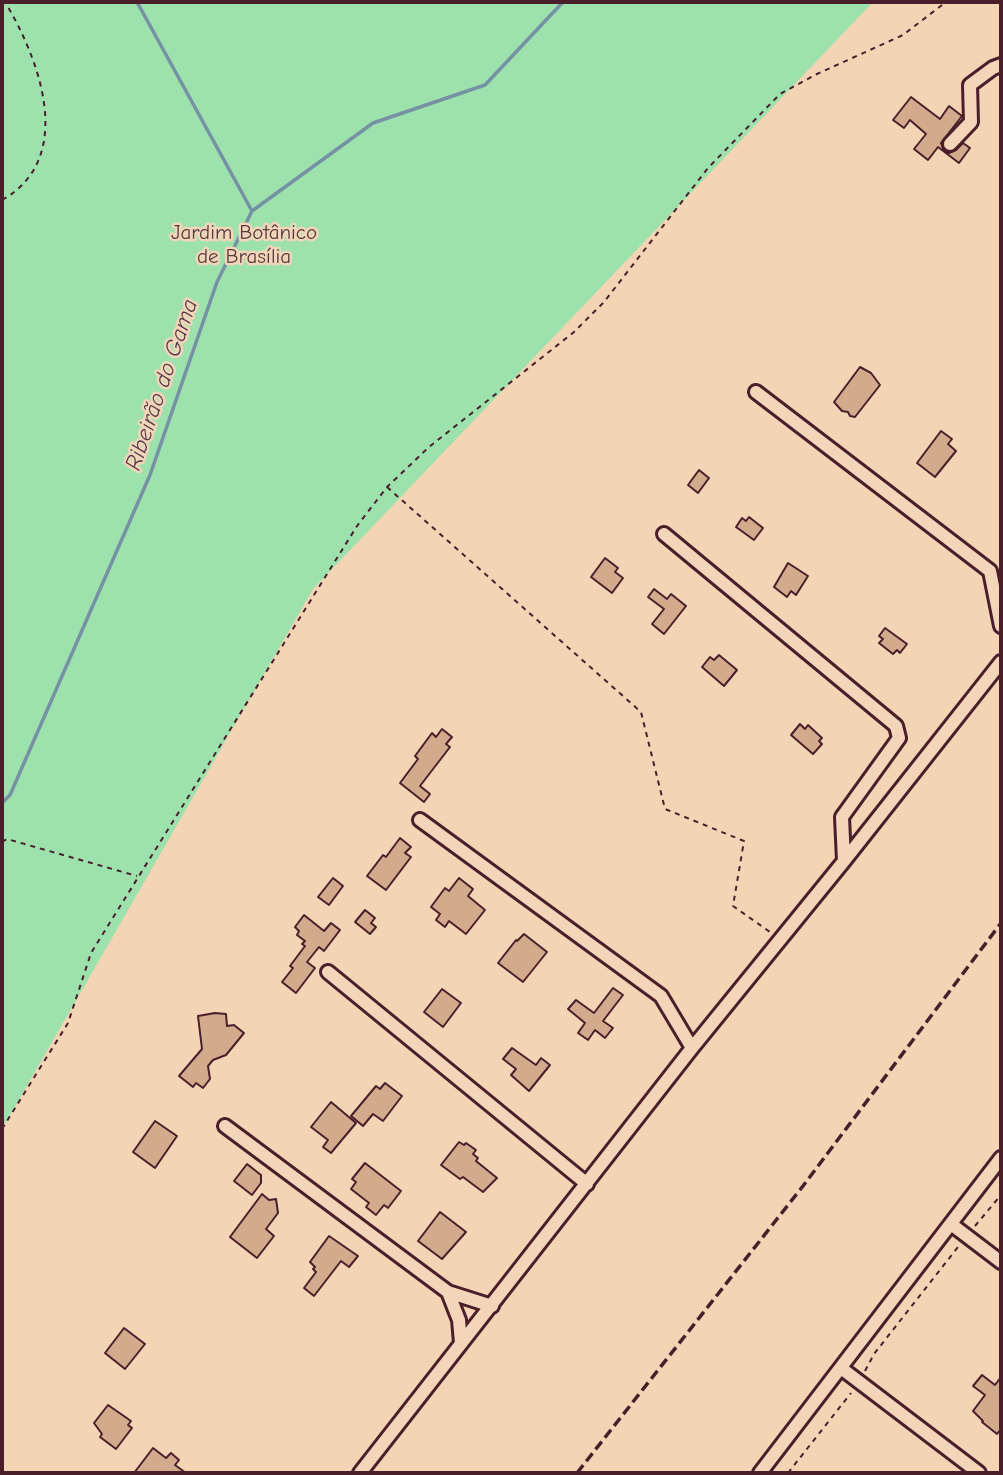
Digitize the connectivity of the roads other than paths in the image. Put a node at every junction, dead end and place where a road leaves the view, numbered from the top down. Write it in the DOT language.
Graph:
graph roads {
  1 [pos="1001,65"];
  2 [pos="950,144"];
  3 [pos="757,392"];
  4 [pos="664,534"];
  5 [pos="1001,626"];
  6 [pos="1001,662"];
  7 [pos="420,820"];
  8 [pos="844,861"];
  9 [pos="327,972"];
  10 [pos="692,1048"];
  11 [pos="225,1126"];
  12 [pos="1001,1158"];
  13 [pos="587,1184"];
  14 [pos="951,1224"];
  15 [pos="1001,1262"];
  16 [pos="448,1292"];
  17 [pos="492,1306"];
  18 [pos="461,1343"];
  19 [pos="841,1368"];
  20 [pos="360,1473"];
  21 [pos="760,1473"];
  22 [pos="979,1473"];
  1 -- 2 [label="street"];
  3 -- 5 [label="street"];
  4 -- 8 [label="street"];
  6 -- 8 [label="street"];
  7 -- 10 [label="street"];
  8 -- 10 [label="street"];
  9 -- 13 [label="street"];
  10 -- 13 [label="street"];
  11 -- 16 [label="street"];
  12 -- 14 [label="street"];
  13 -- 17 [label="street"];
  14 -- 15 [label="street"];
  14 -- 19 [label="street"];
  16 -- 17 [label="street"];
  16 -- 18 [label="street"];
  17 -- 18 [label="street"];
  18 -- 20 [label="street"];
  19 -- 21 [label="street"];
  19 -- 22 [label="street"];
}
